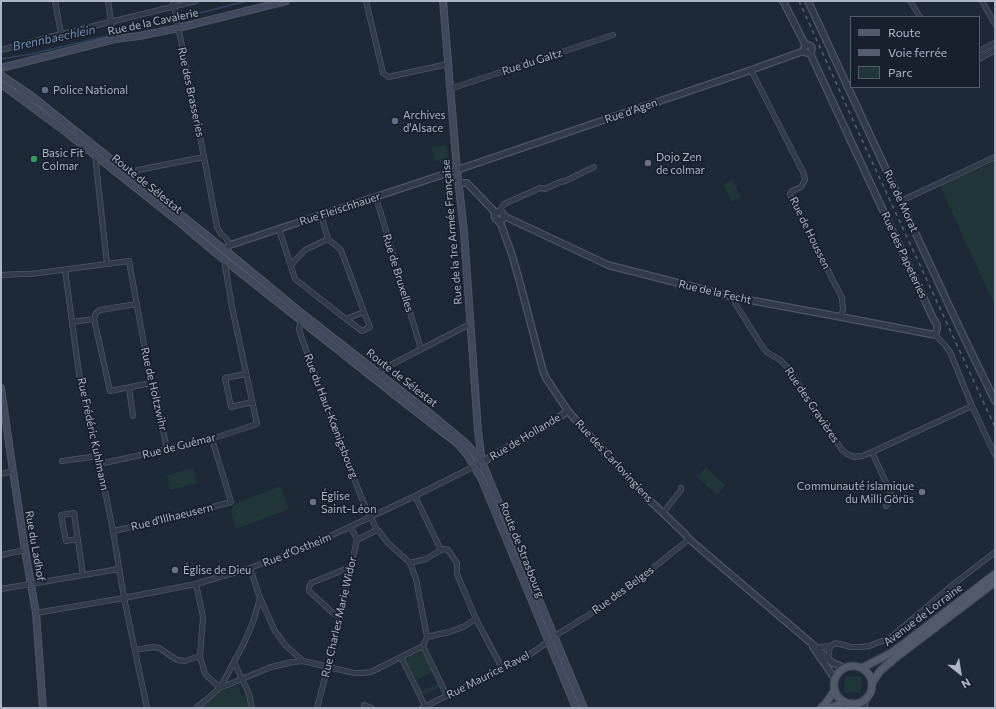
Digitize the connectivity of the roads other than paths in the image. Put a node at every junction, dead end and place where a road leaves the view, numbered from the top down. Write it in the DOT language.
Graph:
graph roads {
  1 [pos="55,1"];
  2 [pos="108,1"];
  3 [pos="173,1"];
  4 [pos="195,1"];
  5 [pos="286,1"];
  6 [pos="366,1"];
  7 [pos="443,1"];
  8 [pos="783,1"];
  9 [pos="808,1"];
  10 [pos="910,1"];
  11 [pos="982,1"];
  12 [pos="174,6"];
  13 [pos="919,16"];
  14 [pos="111,22"];
  15 [pos="995,24"];
  16 [pos="178,27"];
  17 [pos="60,34"];
  18 [pos="613,35"];
  19 [pos="115,39"];
  20 [pos="995,43"];
  21 [pos="1,50"];
  22 [pos="807,50"];
  23 [pos="980,50"];
  24 [pos="995,50"];
  25 [pos="980,58"];
  26 [pos="448,64"];
  27 [pos="1,68"];
  28 [pos="752,70"];
  29 [pos="1,75"];
  30 [pos="1,84"];
  31 [pos="450,89"];
  32 [pos="96,152"];
  33 [pos="204,157"];
  34 [pos="995,157"];
  35 [pos="594,167"];
  36 [pos="457,170"];
  37 [pos="132,177"];
  38 [pos="459,183"];
  39 [pos="376,197"];
  40 [pos="901,202"];
  41 [pos="322,215"];
  42 [pos="499,216"];
  43 [pos="279,229"];
  44 [pos="328,239"];
  45 [pos="228,248"];
  46 [pos="224,259"];
  47 [pos="107,264"];
  48 [pos="290,265"];
  49 [pos="66,270"];
  50 [pos="1,276"];
  51 [pos="733,297"];
  52 [pos="137,304"];
  53 [pos="364,312"];
  54 [pos="842,317"];
  55 [pos="303,318"];
  56 [pos="94,319"];
  57 [pos="346,319"];
  58 [pos="72,322"];
  59 [pos="470,324"];
  60 [pos="308,326"];
  61 [pos="935,335"];
  62 [pos="301,336"];
  63 [pos="421,349"];
  64 [pos="377,372"];
  65 [pos="246,374"];
  66 [pos="151,383"];
  67 [pos="1,388"];
  68 [pos="129,388"];
  69 [pos="995,401"];
  70 [pos="252,402"];
  71 [pos="972,406"];
  72 [pos="2,407"];
  73 [pos="568,411"];
  74 [pos="133,416"];
  75 [pos="212,439"];
  76 [pos="479,441"];
  77 [pos="467,444"];
  78 [pos="167,450"];
  79 [pos="872,452"];
  80 [pos="995,455"];
  81 [pos="98,456"];
  82 [pos="62,461"];
  83 [pos="482,462"];
  84 [pos="99,464"];
  85 [pos="475,466"];
  86 [pos="13,471"];
  87 [pos="1,474"];
  88 [pos="681,488"];
  89 [pos="415,496"];
  90 [pos="886,506"];
  91 [pos="663,513"];
  92 [pos="371,517"];
  93 [pos="351,527"];
  94 [pos="377,530"];
  95 [pos="113,531"];
  96 [pos="78,539"];
  97 [pos="689,539"];
  98 [pos="357,540"];
  99 [pos="25,550"];
  100 [pos="441,550"];
  101 [pos="995,552"];
  102 [pos="1,555"];
  103 [pos="410,563"];
  104 [pos="250,568"];
  105 [pos="350,568"];
  106 [pos="119,569"];
  107 [pos="995,574"];
  108 [pos="83,575"];
  109 [pos="995,582"];
  110 [pos="31,584"];
  111 [pos="196,584"];
  112 [pos="1,589"];
  113 [pos="124,598"];
  114 [pos="260,598"];
  115 [pos="36,613"];
  116 [pos="339,616"];
  117 [pos="476,618"];
  118 [pos="554,636"];
  119 [pos="427,637"];
  120 [pos="549,641"];
  121 [pos="813,645"];
  122 [pos="423,646"];
  123 [pos="830,646"];
  124 [pos="135,650"];
  125 [pos="200,656"];
  126 [pos="401,658"];
  127 [pos="828,659"];
  128 [pos="303,661"];
  129 [pos="234,662"];
  130 [pos="328,666"];
  131 [pos="502,668"];
  132 [pos="845,668"];
  133 [pos="862,668"];
  134 [pos="243,679"];
  135 [pos="835,679"];
  136 [pos="872,683"];
  137 [pos="220,688"];
  138 [pos="835,690"];
  139 [pos="447,696"];
  140 [pos="865,698"];
  141 [pos="850,704"];
  142 [pos="364,706"];
  143 [pos="424,707"];
  144 [pos="43,708"];
  145 [pos="147,708"];
  146 [pos="196,708"];
  147 [pos="252,708"];
  148 [pos="317,708"];
  149 [pos="372,708"];
  150 [pos="576,708"];
  151 [pos="584,708"];
  152 [pos="821,708"];
  153 [pos="830,708"];
  154 [pos="864,708"];
  1 -- 17 [label="street"];
  2 -- 14 [label="street"];
  3 -- 12 [label="street, Rue des Brasseries"];
  4 -- 12 [label="street"];
  5 -- 16 [label="main road, Rue de la Cavalerie"];
  6 -- 26 [label="street"];
  7 -- 26 [label="main road, Rue de la 1re Armée Française"];
  8 -- 22 [label="street, Rue des Papeteries"];
  9 -- 40 [label="street, Rue de Morat"];
  10 -- 13 [label="street"];
  11 -- 15 [label="street"];
  12 -- 14 [label="street"];
  12 -- 16 [label="street, Rue des Brasseries"];
  14 -- 17 [label="street"];
  14 -- 19 [label="street"];
  16 -- 19 [label="main road, Rue de la Cavalerie"];
  16 -- 33 [label="street, Rue des Brasseries"];
  17 -- 21 [label="street"];
  18 -- 31 [label="street, Rue du Galtz"];
  19 -- 27 [label="main road, Rue de la Cavalerie"];
  20 -- 23 [label="street"];
  22 -- 28 [label="street, Rue d'Agen"];
  22 -- 61 [label="street, Rue des Papeteries"];
  24 -- 25 [label="street"];
  26 -- 31 [label="main road, Rue de la 1re Armée Française"];
  28 -- 36 [label="street, Rue d'Agen"];
  28 -- 54 [label="street, Rue de Houssen"];
  29 -- 32 [label="main road, Route de Sélestat"];
  30 -- 32 [label="main road, Route de Sélestat"];
  31 -- 36 [label="main road, Rue de la 1re Armée Française"];
  32 -- 37 [label="main road, Route de Sélestat"];
  32 -- 46 [label="main road, Route de Sélestat"];
  32 -- 47 [label="street"];
  33 -- 37 [label="street"];
  33 -- 45 [label="street, Rue des Brasseries"];
  34 -- 40 [label="street"];
  35 -- 42 [label="street"];
  36 -- 38 [label="main road, Rue de la 1re Armée Française"];
  36 -- 39 [label="street, Rue Fleischhauer"];
  37 -- 45 [label="main road, Route de Sélestat"];
  38 -- 42 [label="street, Rue de la Fecht"];
  38 -- 59 [label="main road, Rue de la 1re Armée Française"];
  39 -- 41 [label="street, Rue Fleischhauer"];
  39 -- 63 [label="street, Rue de Bruxelles"];
  40 -- 69 [label="street, Rue de Morat"];
  41 -- 43 [label="street, Rue Fleischhauer"];
  41 -- 44 [label="street"];
  42 -- 51 [label="street, Rue de la Fecht"];
  42 -- 73 [label="street, Rue des Carlovingiens"];
  43 -- 45 [label="street, Rue Fleischhauer"];
  43 -- 48 [label="street"];
  44 -- 48 [label="street"];
  44 -- 53 [label="street"];
  45 -- 46 [label="main road"];
  45 -- 55 [label="main road, Route de Sélestat"];
  46 -- 55 [label="main road, Route de Sélestat"];
  46 -- 65 [label="street"];
  47 -- 49 [label="street"];
  47 -- 52 [label="street, Rue de Holtzwihr"];
  48 -- 57 [label="street"];
  49 -- 50 [label="street"];
  49 -- 58 [label="street, Rue Frédéric Kuhlmann"];
  51 -- 54 [label="street, Rue de la Fecht"];
  51 -- 79 [label="street, Rue des Gravières"];
  52 -- 56 [label="street"];
  52 -- 66 [label="street, Rue de Holtzwihr"];
  53 -- 57 [label="street"];
  53 -- 57 [label="street"];
  54 -- 61 [label="street, Rue de la Fecht"];
  55 -- 60 [label="main road, Route de Sélestat"];
  55 -- 62 [label="street, Rue du Haut-Kœnigsbourg"];
  55 -- 64 [label="main road, Route de Sélestat"];
  56 -- 58 [label="street"];
  56 -- 68 [label="street"];
  58 -- 81 [label="street, Rue Frédéric Kuhlmann"];
  59 -- 63 [label="street"];
  59 -- 76 [label="main road, Rue de la 1re Armée Française"];
  60 -- 62 [label="street"];
  60 -- 85 [label="main road, Route de Sélestat"];
  61 -- 71 [label="street"];
  62 -- 92 [label="street, Rue du Haut-Kœnigsbourg"];
  63 -- 64 [label="street"];
  64 -- 77 [label="main road, Route de Sélestat"];
  65 -- 70 [label="street"];
  65 -- 70 [label="street"];
  66 -- 68 [label="street"];
  66 -- 78 [label="street, Rue de Holtzwihr"];
  67 -- 72 [label="main road, Rue du Ladhof"];
  68 -- 74 [label="street"];
  70 -- 75 [label="street, Rue de Guémar"];
  71 -- 79 [label="street, Rue des Gravières"];
  71 -- 80 [label="street"];
  72 -- 86 [label="main road, Rue du Ladhof"];
  73 -- 83 [label="street, Rue de Hollande"];
  73 -- 91 [label="street, Rue des Carlovingiens"];
  75 -- 78 [label="street, Rue de Guémar"];
  75 -- 95 [label="street, Rue d'Illhaeusern"];
  76 -- 77 [label="main road"];
  76 -- 83 [label="main road, Rue de la 1re Armée Française"];
  77 -- 83 [label="main road, Route de Sélestat"];
  78 -- 84 [label="street, Rue de Guémar"];
  79 -- 90 [label="street"];
  81 -- 82 [label="street"];
  81 -- 84 [label="street, Rue Frédéric Kuhlmann"];
  83 -- 85 [label="main road"];
  83 -- 118 [label="main road, Route de Strasbourg"];
  84 -- 95 [label="street, Rue Frédéric Kuhlmann"];
  85 -- 89 [label="street, Rue d'Ostheim"];
  85 -- 120 [label="main road, Route de Strasbourg"];
  86 -- 87 [label="street"];
  86 -- 99 [label="main road, Rue du Ladhof"];
  88 -- 91 [label="street"];
  89 -- 92 [label="street, Rue d'Ostheim"];
  89 -- 100 [label="street"];
  91 -- 97 [label="street, Rue des Carlovingiens"];
  92 -- 93 [label="street, Rue d'Ostheim"];
  92 -- 94 [label="street, Rue du Haut-Kœnigsbourg"];
  93 -- 98 [label="street"];
  93 -- 104 [label="street, Rue d'Ostheim"];
  94 -- 98 [label="street"];
  94 -- 103 [label="street, Rue du Haut-Kœnigsbourg"];
  95 -- 106 [label="street, Rue Frédéric Kuhlmann"];
  96 -- 96 [label="street"];
  96 -- 108 [label="street"];
  97 -- 118 [label="street, Rue des Belges"];
  97 -- 121 [label="street, Rue des Carlovingiens"];
  98 -- 105 [label="street, Rue Charles Marie Widor"];
  99 -- 102 [label="street"];
  99 -- 110 [label="main road, Rue du Ladhof"];
  100 -- 103 [label="street"];
  100 -- 117 [label="street"];
  101 -- 123 [label="street"];
  103 -- 119 [label="street"];
  104 -- 111 [label="street, Rue d'Ostheim"];
  104 -- 114 [label="street"];
  105 -- 116 [label="street, Rue Charles Marie Widor"];
  105 -- 116 [label="street"];
  106 -- 108 [label="street"];
  106 -- 113 [label="street, Rue Frédéric Kuhlmann"];
  107 -- 133 [label="main road, Avenue de Lorraine"];
  108 -- 110 [label="street"];
  109 -- 136 [label="main road, Avenue de Lorraine"];
  110 -- 112 [label="street"];
  110 -- 115 [label="main road, Rue du Ladhof"];
  111 -- 113 [label="street, Rue d'Ostheim"];
  111 -- 125 [label="street"];
  113 -- 115 [label="street, Rue d'Ostheim"];
  113 -- 124 [label="street, Rue Frédéric Kuhlmann"];
  114 -- 128 [label="street"];
  114 -- 129 [label="street"];
  115 -- 144 [label="main road, Rue du Ladhof"];
  116 -- 130 [label="street, Rue Charles Marie Widor"];
  117 -- 119 [label="street"];
  117 -- 131 [label="street"];
  118 -- 120 [label="main road"];
  118 -- 151 [label="main road, Route de Strasbourg"];
  119 -- 122 [label="street"];
  120 -- 131 [label="street, Rue Maurice Ravel"];
  120 -- 150 [label="main road, Route de Strasbourg"];
  121 -- 123 [label="street"];
  121 -- 127 [label="street, Rue des Carlovingiens"];
  121 -- 135 [label="street, Rue des Carlovingiens"];
  122 -- 126 [label="street"];
  122 -- 139 [label="street"];
  123 -- 127 [label="street"];
  124 -- 125 [label="street"];
  124 -- 145 [label="street, Rue Frédéric Kuhlmann"];
  125 -- 137 [label="street"];
  126 -- 130 [label="street"];
  126 -- 143 [label="street"];
  127 -- 132 [label="street, Rue des Carlovingiens"];
  128 -- 130 [label="street"];
  128 -- 134 [label="street"];
  129 -- 134 [label="street"];
  129 -- 137 [label="street"];
  130 -- 148 [label="street, Rue Charles Marie Widor"];
  131 -- 139 [label="street, Rue Maurice Ravel"];
  132 -- 133 [label="main road"];
  132 -- 135 [label="main road"];
  133 -- 136 [label="main road"];
  134 -- 137 [label="street"];
  134 -- 147 [label="street"];
  135 -- 138 [label="main road"];
  136 -- 140 [label="main road"];
  137 -- 146 [label="street"];
  138 -- 141 [label="main road"];
  138 -- 152 [label="main road"];
  139 -- 143 [label="street, Rue Maurice Ravel"];
  140 -- 141 [label="main road"];
  140 -- 154 [label="street"];
  141 -- 153 [label="main road"];
  142 -- 149 [label="street"];
}
